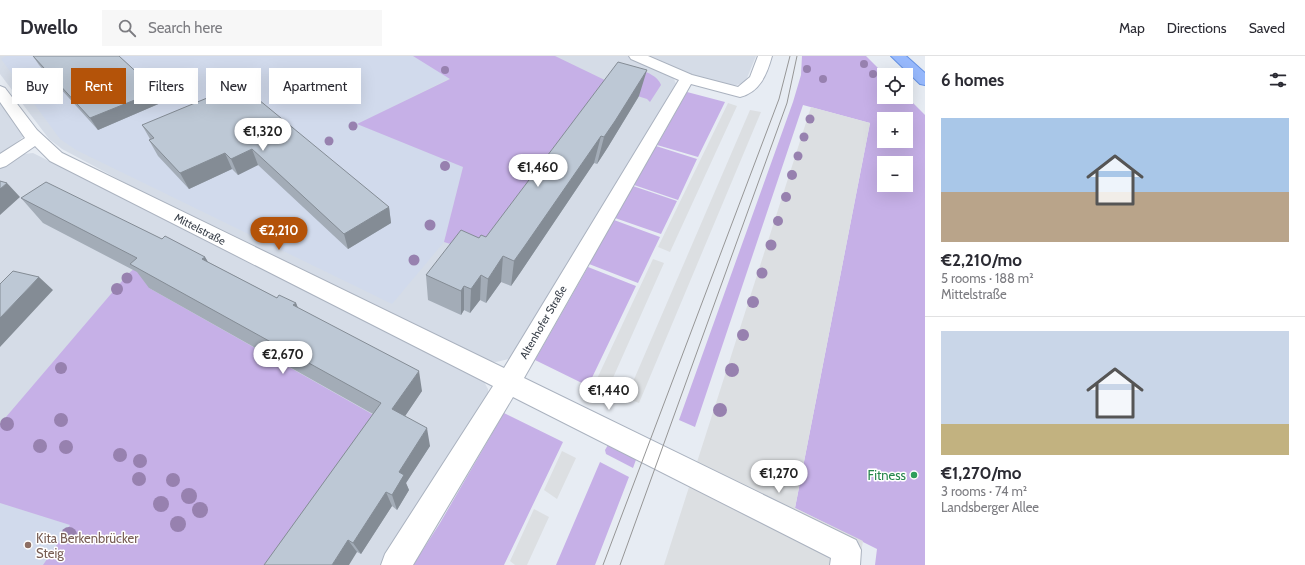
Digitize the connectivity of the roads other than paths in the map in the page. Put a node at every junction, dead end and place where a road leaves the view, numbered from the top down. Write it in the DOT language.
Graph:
graph roads {
  1 [pos="636,56"];
  2 [pos="765,56"];
  3 [pos="898,56"];
  4 [pos="687,78"];
  5 [pos="925,82"];
  6 [pos="0,91"];
  7 [pos="36,139"];
  8 [pos="0,162"];
  9 [pos="508,382"];
  10 [pos="846,558"];
  11 [pos="396,565"];
  1 -- 4 [label="street"];
  2 -- 4 [label="street"];
  3 -- 5 [label="main road"];
  4 -- 9 [label="street, Altenhofer Straße"];
  6 -- 7 [label="street, Mittelstraße"];
  7 -- 8 [label="street"];
  7 -- 9 [label="street, Mittelstraße"];
  9 -- 10 [label="street, Mittelstraße"];
  9 -- 11 [label="street, Altenhofer Straße"];
}
